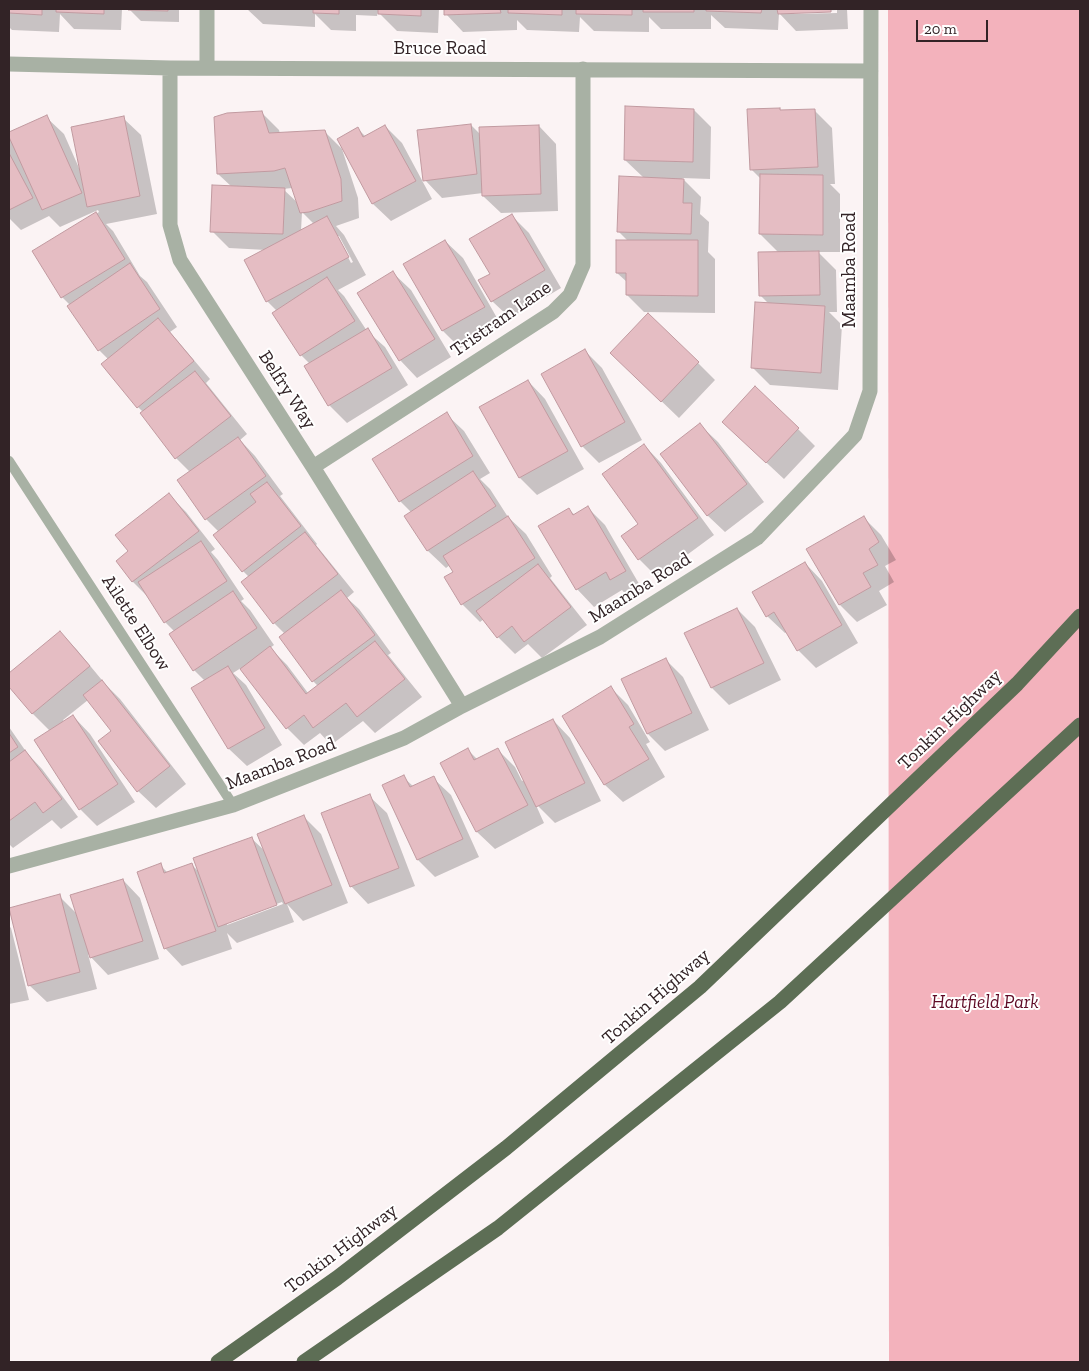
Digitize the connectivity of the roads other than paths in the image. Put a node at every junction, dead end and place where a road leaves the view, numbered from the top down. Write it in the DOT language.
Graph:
graph roads {
  1 [pos="207,9"];
  2 [pos="871,9"];
  3 [pos="9,64"];
  4 [pos="170,68"];
  5 [pos="207,68"];
  6 [pos="583,69"];
  7 [pos="871,71"];
  8 [pos="9,461"];
  9 [pos="313,467"];
  10 [pos="1080,616"];
  11 [pos="462,706"];
  12 [pos="1080,725"];
  13 [pos="233,805"];
  14 [pos="9,866"];
  15 [pos="218,1362"];
  16 [pos="304,1362"];
  1 -- 5 [label="street"];
  2 -- 7 [label="street, Maamba Road"];
  3 -- 4 [label="street, Bruce Road"];
  4 -- 5 [label="street, Bruce Road"];
  4 -- 9 [label="street, Belfry Way"];
  5 -- 6 [label="street, Bruce Road"];
  6 -- 7 [label="street, Bruce Road"];
  6 -- 9 [label="street, Tristram Lane"];
  7 -- 11 [label="street, Maamba Road"];
  8 -- 13 [label="lane, Ailette Elbow"];
  9 -- 11 [label="street, Belfry Way"];
  10 -- 15 [label="highway, Tonkin Highway"];
  11 -- 13 [label="street, Maamba Road"];
  12 -- 16 [label="highway"];
  13 -- 14 [label="street, Maamba Road"];
}
